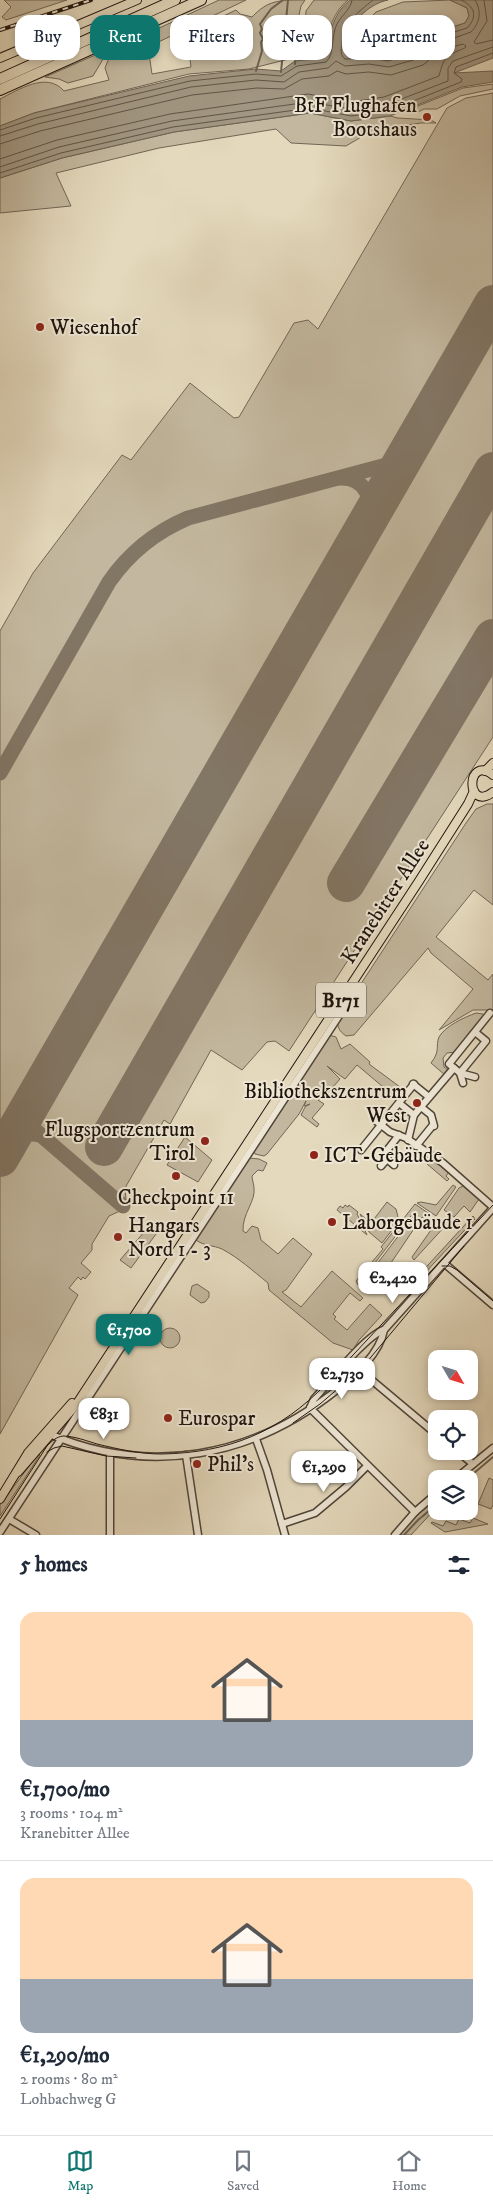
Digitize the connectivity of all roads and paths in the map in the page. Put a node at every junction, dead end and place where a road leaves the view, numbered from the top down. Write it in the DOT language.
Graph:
graph roads {
  1 [pos="137,0"];
  2 [pos="175,0"];
  3 [pos="201,0"];
  4 [pos="0,58"];
  5 [pos="0,79"];
  6 [pos="0,90"];
  7 [pos="493,763"];
  8 [pos="485,771"];
  9 [pos="493,775"];
  10 [pos="477,793"];
  11 [pos="492,794"];
  12 [pos="352,996"];
  13 [pos="490,1013"];
  14 [pos="475,1032"];
  15 [pos="464,1046"];
  16 [pos="475,1054"];
  17 [pos="454,1068"];
  18 [pos="460,1073"];
  19 [pos="475,1077"];
  20 [pos="463,1083"];
  21 [pos="430,1097"];
  22 [pos="399,1102"];
  23 [pos="421,1107"];
  24 [pos="414,1115"];
  25 [pos="379,1123"];
  26 [pos="399,1135"];
  27 [pos="408,1140"];
  28 [pos="416,1146"];
  29 [pos="361,1150"];
  30 [pos="387,1159"];
  31 [pos="394,1165"];
  32 [pos="381,1166"];
  33 [pos="493,1208"];
  34 [pos="445,1264"];
  35 [pos="493,1305"];
  36 [pos="384,1330"];
  37 [pos="348,1362"];
  38 [pos="359,1370"];
  39 [pos="310,1408"];
  40 [pos="428,1427"];
  41 [pos="48,1433"];
  42 [pos="62,1438"];
  43 [pos="256,1439"];
  44 [pos="493,1448"];
  45 [pos="110,1453"];
  46 [pos="186,1455"];
  47 [pos="468,1460"];
  48 [pos="473,1464"];
  49 [pos="368,1466"];
  50 [pos="466,1470"];
  51 [pos="0,1499"];
  52 [pos="428,1501"];
  53 [pos="415,1512"];
  54 [pos="9,1519"];
  55 [pos="282,1524"];
  56 [pos="0,1532"];
  57 [pos="36,1535"];
  58 [pos="110,1535"];
  59 [pos="198,1535"];
  60 [pos="285,1535"];
  61 [pos="395,1535"];
  1 -- 4 [label="main road"];
  2 -- 5 [label="highway"];
  3 -- 6 [label="highway"];
  7 -- 8 [label="main road, B171"];
  8 -- 9 [label="main road"];
  8 -- 10 [label="main road, B171"];
  10 -- 11 [label="main road"];
  10 -- 41 [label="main road, Kranebitter Allee / B171"];
  12 -- 42 [label="street, Kranebitter Allee"];
  13 -- 14 [label="street"];
  14 -- 15 [label="street"];
  14 -- 16 [label="street"];
  15 -- 16 [label="street"];
  15 -- 17 [label="street"];
  16 -- 18 [label="street"];
  17 -- 18 [label="street"];
  17 -- 21 [label="street"];
  18 -- 19 [label="street"];
  18 -- 20 [label="street"];
  21 -- 22 [label="street"];
  21 -- 23 [label="street"];
  22 -- 24 [label="street"];
  22 -- 25 [label="street"];
  23 -- 24 [label="street"];
  23 -- 28 [label="street"];
  24 -- 27 [label="street"];
  25 -- 26 [label="street"];
  25 -- 29 [label="street"];
  26 -- 27 [label="street"];
  26 -- 30 [label="street"];
  27 -- 28 [label="street"];
  28 -- 33 [label="street"];
  30 -- 31 [label="street"];
  30 -- 32 [label="street"];
  33 -- 34 [label="street"];
  34 -- 35 [label="street"];
  34 -- 36 [label="street"];
  36 -- 37 [label="street"];
  36 -- 38 [label="street"];
  37 -- 38 [label="street"];
  37 -- 38 [label="street"];
  37 -- 39 [label="street"];
  38 -- 39 [label="street"];
  38 -- 40 [label="street"];
  39 -- 43 [label="street"];
  39 -- 49 [label="street"];
  41 -- 42 [label="street"];
  41 -- 51 [label="main road, Kranebitter Allee / B171"];
  42 -- 45 [label="street"];
  42 -- 54 [label="street, Kranebitter Allee"];
  43 -- 46 [label="street"];
  43 -- 55 [label="street"];
  44 -- 48 [label="street"];
  45 -- 46 [label="street"];
  45 -- 58 [label="street"];
  46 -- 59 [label="street"];
  47 -- 48 [label="street"];
  48 -- 50 [label="street"];
  49 -- 53 [label="street"];
  49 -- 55 [label="street"];
  52 -- 53 [label="street"];
  53 -- 61 [label="street"];
  54 -- 56 [label="street, Kranebitter Allee"];
  54 -- 57 [label="street"];
  55 -- 60 [label="street"];
}
